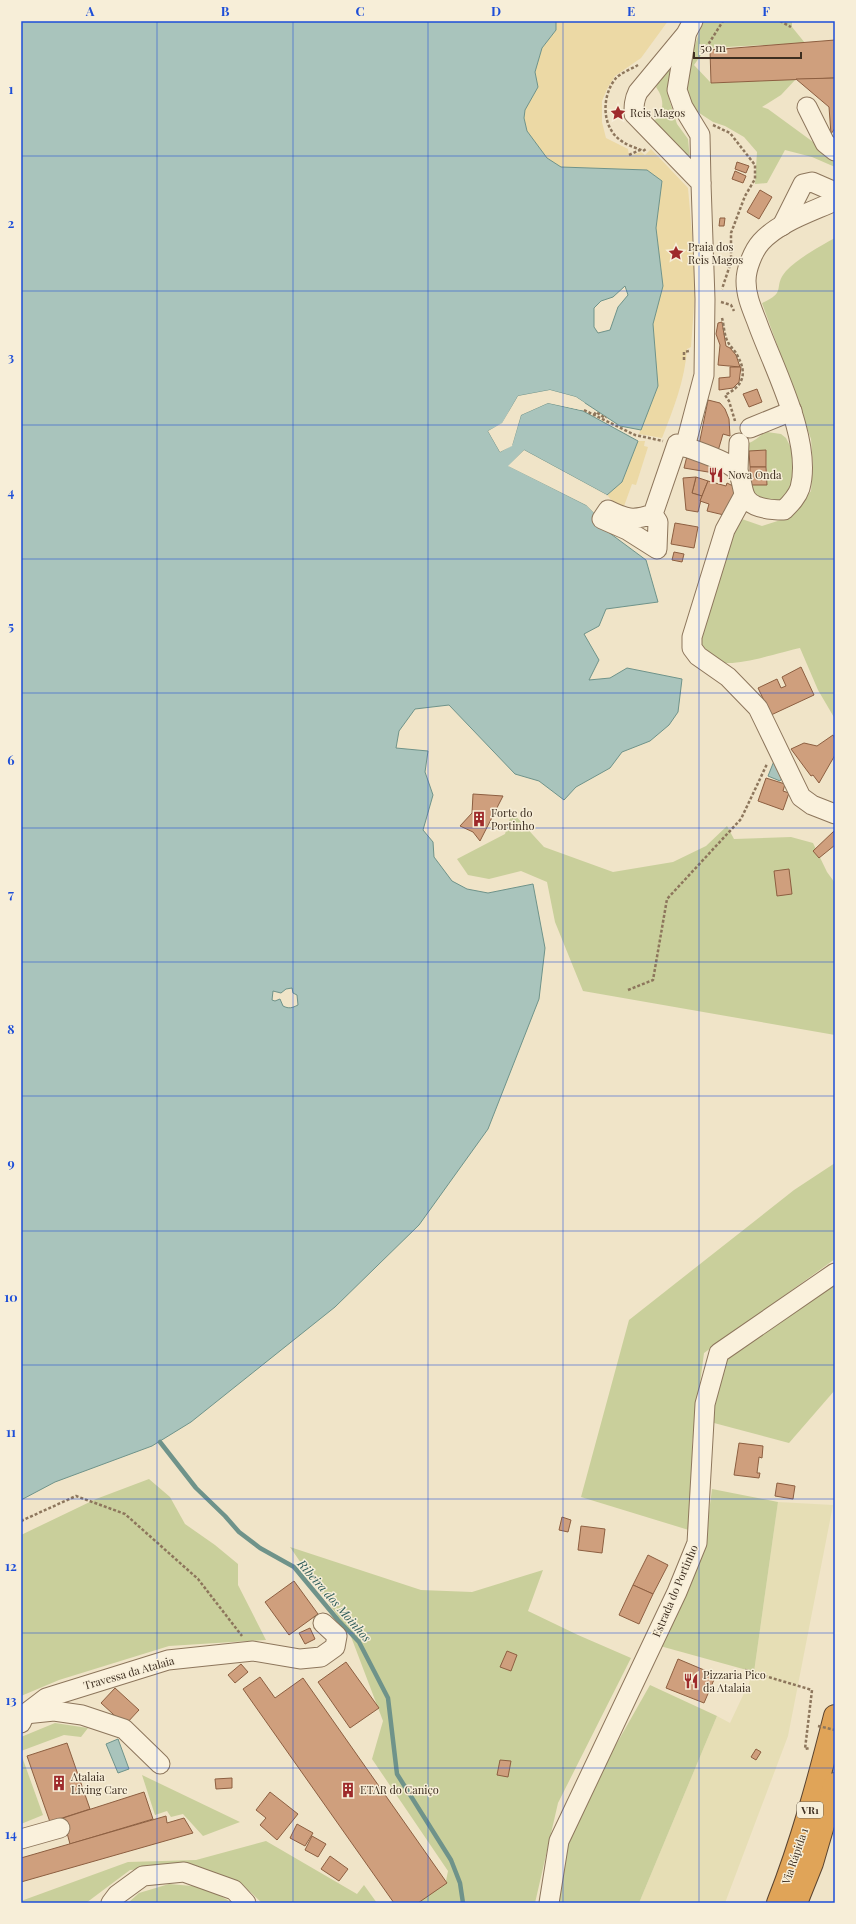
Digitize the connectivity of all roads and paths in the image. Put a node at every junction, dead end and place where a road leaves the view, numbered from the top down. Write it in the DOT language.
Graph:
graph roads {
  1 [pos="723,21"];
  2 [pos="780,21"];
  3 [pos="792,27"];
  4 [pos="689,28"];
  5 [pos="706,48"];
  6 [pos="807,107"];
  7 [pos="691,121"];
  8 [pos="623,143"];
  9 [pos="640,150"];
  10 [pos="643,151"];
  11 [pos="835,151"];
  12 [pos="629,155"];
  13 [pos="701,183"];
  14 [pos="835,192"];
  15 [pos="835,201"];
  16 [pos="782,226"];
  17 [pos="720,302"];
  18 [pos="715,304"];
  19 [pos="721,309"];
  20 [pos="722,316"];
  21 [pos="737,317"];
  22 [pos="584,410"];
  23 [pos="792,411"];
  24 [pos="594,415"];
  25 [pos="606,417"];
  26 [pos="744,435"];
  27 [pos="681,446"];
  28 [pos="738,471"];
  29 [pos="744,495"];
  30 [pos="653,514"];
  31 [pos="776,745"];
  32 [pos="835,814"];
  33 [pos="628,990"];
  34 [pos="835,1273"];
  35 [pos="21,1521"];
  36 [pos="323,1623"];
  37 [pos="253,1651"];
  38 [pos="745,1670"];
  39 [pos="23,1718"];
  40 [pos="826,1721"];
  41 [pos="835,1730"];
  42 [pos="810,1748"];
  43 [pos="160,1764"];
  44 [pos="835,1784"];
  45 [pos="60,1828"];
  46 [pos="21,1839"];
  47 [pos="111,1903"];
  48 [pos="246,1903"];
  49 [pos="549,1903"];
  50 [pos="778,1903"];
  51 [pos="796,1903"];
  1 -- 5 [label="path"];
  2 -- 3 [label="path"];
  4 -- 7 [label="street"];
  4 -- 13 [label="street"];
  6 -- 11 [label="street"];
  7 -- 13 [label="street"];
  7 -- 17 [label="path"];
  8 -- 9 [label="path"];
  9 -- 10 [label="path"];
  9 -- 12 [label="path"];
  13 -- 27 [label="street"];
  14 -- 16 [label="street"];
  15 -- 16 [label="street"];
  16 -- 23 [label="street"];
  17 -- 18 [label="path"];
  17 -- 19 [label="path"];
  17 -- 21 [label="path"];
  20 -- 26 [label="path"];
  22 -- 24 [label="path"];
  23 -- 26 [label="street"];
  23 -- 29 [label="street"];
  24 -- 25 [label="path"];
  24 -- 27 [label="path"];
  26 -- 28 [label="street"];
  27 -- 28 [label="street"];
  27 -- 30 [label="street"];
  28 -- 29 [label="street"];
  29 -- 31 [label="street"];
  31 -- 32 [label="street"];
  31 -- 33 [label="path"];
  34 -- 49 [label="street, Estrada do Portinho"];
  35 -- 37 [label="path"];
  36 -- 37 [label="street, Travessa da Atalaia"];
  37 -- 39 [label="street, Travessa da Atalaia"];
  38 -- 42 [label="path"];
  39 -- 43 [label="street"];
  40 -- 41 [label="path, bridge"];
  40 -- 50 [label="highway, Via Rápida 1 / VR1"];
  44 -- 51 [label="highway, Via Rápida 1 / VR1"];
  45 -- 46 [label="street"];
  47 -- 48 [label="street"];
}
